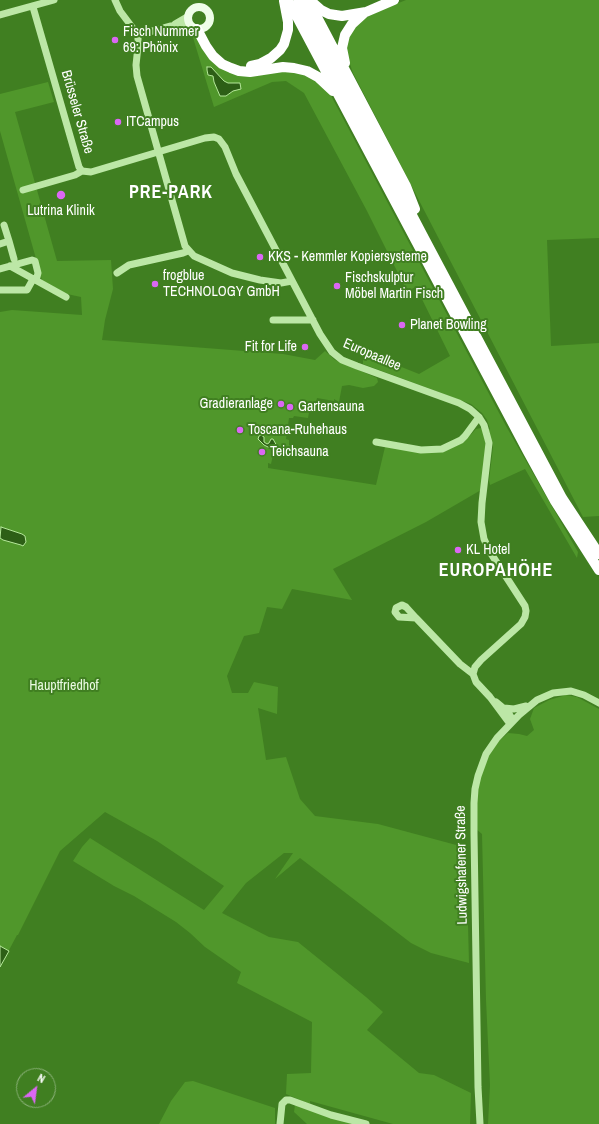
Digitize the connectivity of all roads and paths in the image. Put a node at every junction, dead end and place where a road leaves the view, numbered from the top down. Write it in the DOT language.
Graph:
graph roads {
  1 [pos="54,0"];
  2 [pos="115,0"];
  3 [pos="284,0"];
  4 [pos="288,0"];
  5 [pos="299,0"];
  6 [pos="309,0"];
  7 [pos="394,0"];
  8 [pos="195,4"];
  9 [pos="33,7"];
  10 [pos="366,12"];
  11 [pos="0,15"];
  12 [pos="195,24"];
  13 [pos="138,35"];
  14 [pos="348,77"];
  15 [pos="345,106"];
  16 [pos="159,152"];
  17 [pos="82,171"];
  18 [pos="23,190"];
  19 [pos="4,225"];
  20 [pos="424,238"];
  21 [pos="9,242"];
  22 [pos="0,244"];
  23 [pos="188,251"];
  24 [pos="14,259"];
  25 [pos="10,266"];
  26 [pos="0,269"];
  27 [pos="117,273"];
  28 [pos="34,280"];
  29 [pos="292,281"];
  30 [pos="0,290"];
  31 [pos="66,297"];
  32 [pos="274,320"];
  33 [pos="313,320"];
  34 [pos="479,417"];
  35 [pos="376,442"];
  36 [pos="599,554"];
  37 [pos="599,570"];
  38 [pos="416,618"];
  39 [pos="473,674"];
  40 [pos="490,697"];
  41 [pos="534,703"];
  42 [pos="599,703"];
  43 [pos="503,708"];
  44 [pos="510,724"];
  45 [pos="479,1122"];
  46 [pos="280,1124"];
  47 [pos="366,1124"];
  1 -- 9 [label="street"];
  2 -- 13 [label="street"];
  3 -- 12 [label="highway"];
  4 -- 15 [label="highway"];
  5 -- 20 [label="highway"];
  6 -- 10 [label="highway"];
  6 -- 14 [label="highway"];
  7 -- 10 [label="highway"];
  8 -- 12 [label="main road"];
  8 -- 12 [label="main road"];
  9 -- 11 [label="street"];
  9 -- 17 [label="street, Brüsseler Straße"];
  10 -- 14 [label="highway"];
  12 -- 13 [label="street"];
  12 -- 15 [label="highway"];
  13 -- 16 [label="street"];
  14 -- 20 [label="highway"];
  15 -- 37 [label="highway"];
  16 -- 17 [label="street, Brüsseler Straße"];
  16 -- 23 [label="street"];
  16 -- 29 [label="street, Europaallee"];
  17 -- 18 [label="street"];
  19 -- 21 [label="street"];
  20 -- 36 [label="highway"];
  21 -- 22 [label="street"];
  21 -- 24 [label="street"];
  23 -- 27 [label="street"];
  23 -- 29 [label="street"];
  25 -- 26 [label="street"];
  25 -- 28 [label="street"];
  25 -- 28 [label="street"];
  28 -- 30 [label="street"];
  28 -- 31 [label="street"];
  29 -- 33 [label="street, Europaallee"];
  32 -- 33 [label="street"];
  33 -- 34 [label="street, Europaallee"];
  34 -- 35 [label="street"];
  34 -- 39 [label="street"];
  38 -- 39 [label="street"];
  39 -- 40 [label="street"];
  40 -- 43 [label="street"];
  40 -- 44 [label="street"];
  41 -- 42 [label="street, Ludwigshafener Straße"];
  41 -- 43 [label="street"];
  41 -- 44 [label="street, Ludwigshafener Straße"];
  43 -- 44 [label="street"];
  44 -- 45 [label="street, Ludwigshafener Straße"];
  46 -- 47 [label="street"];
}
